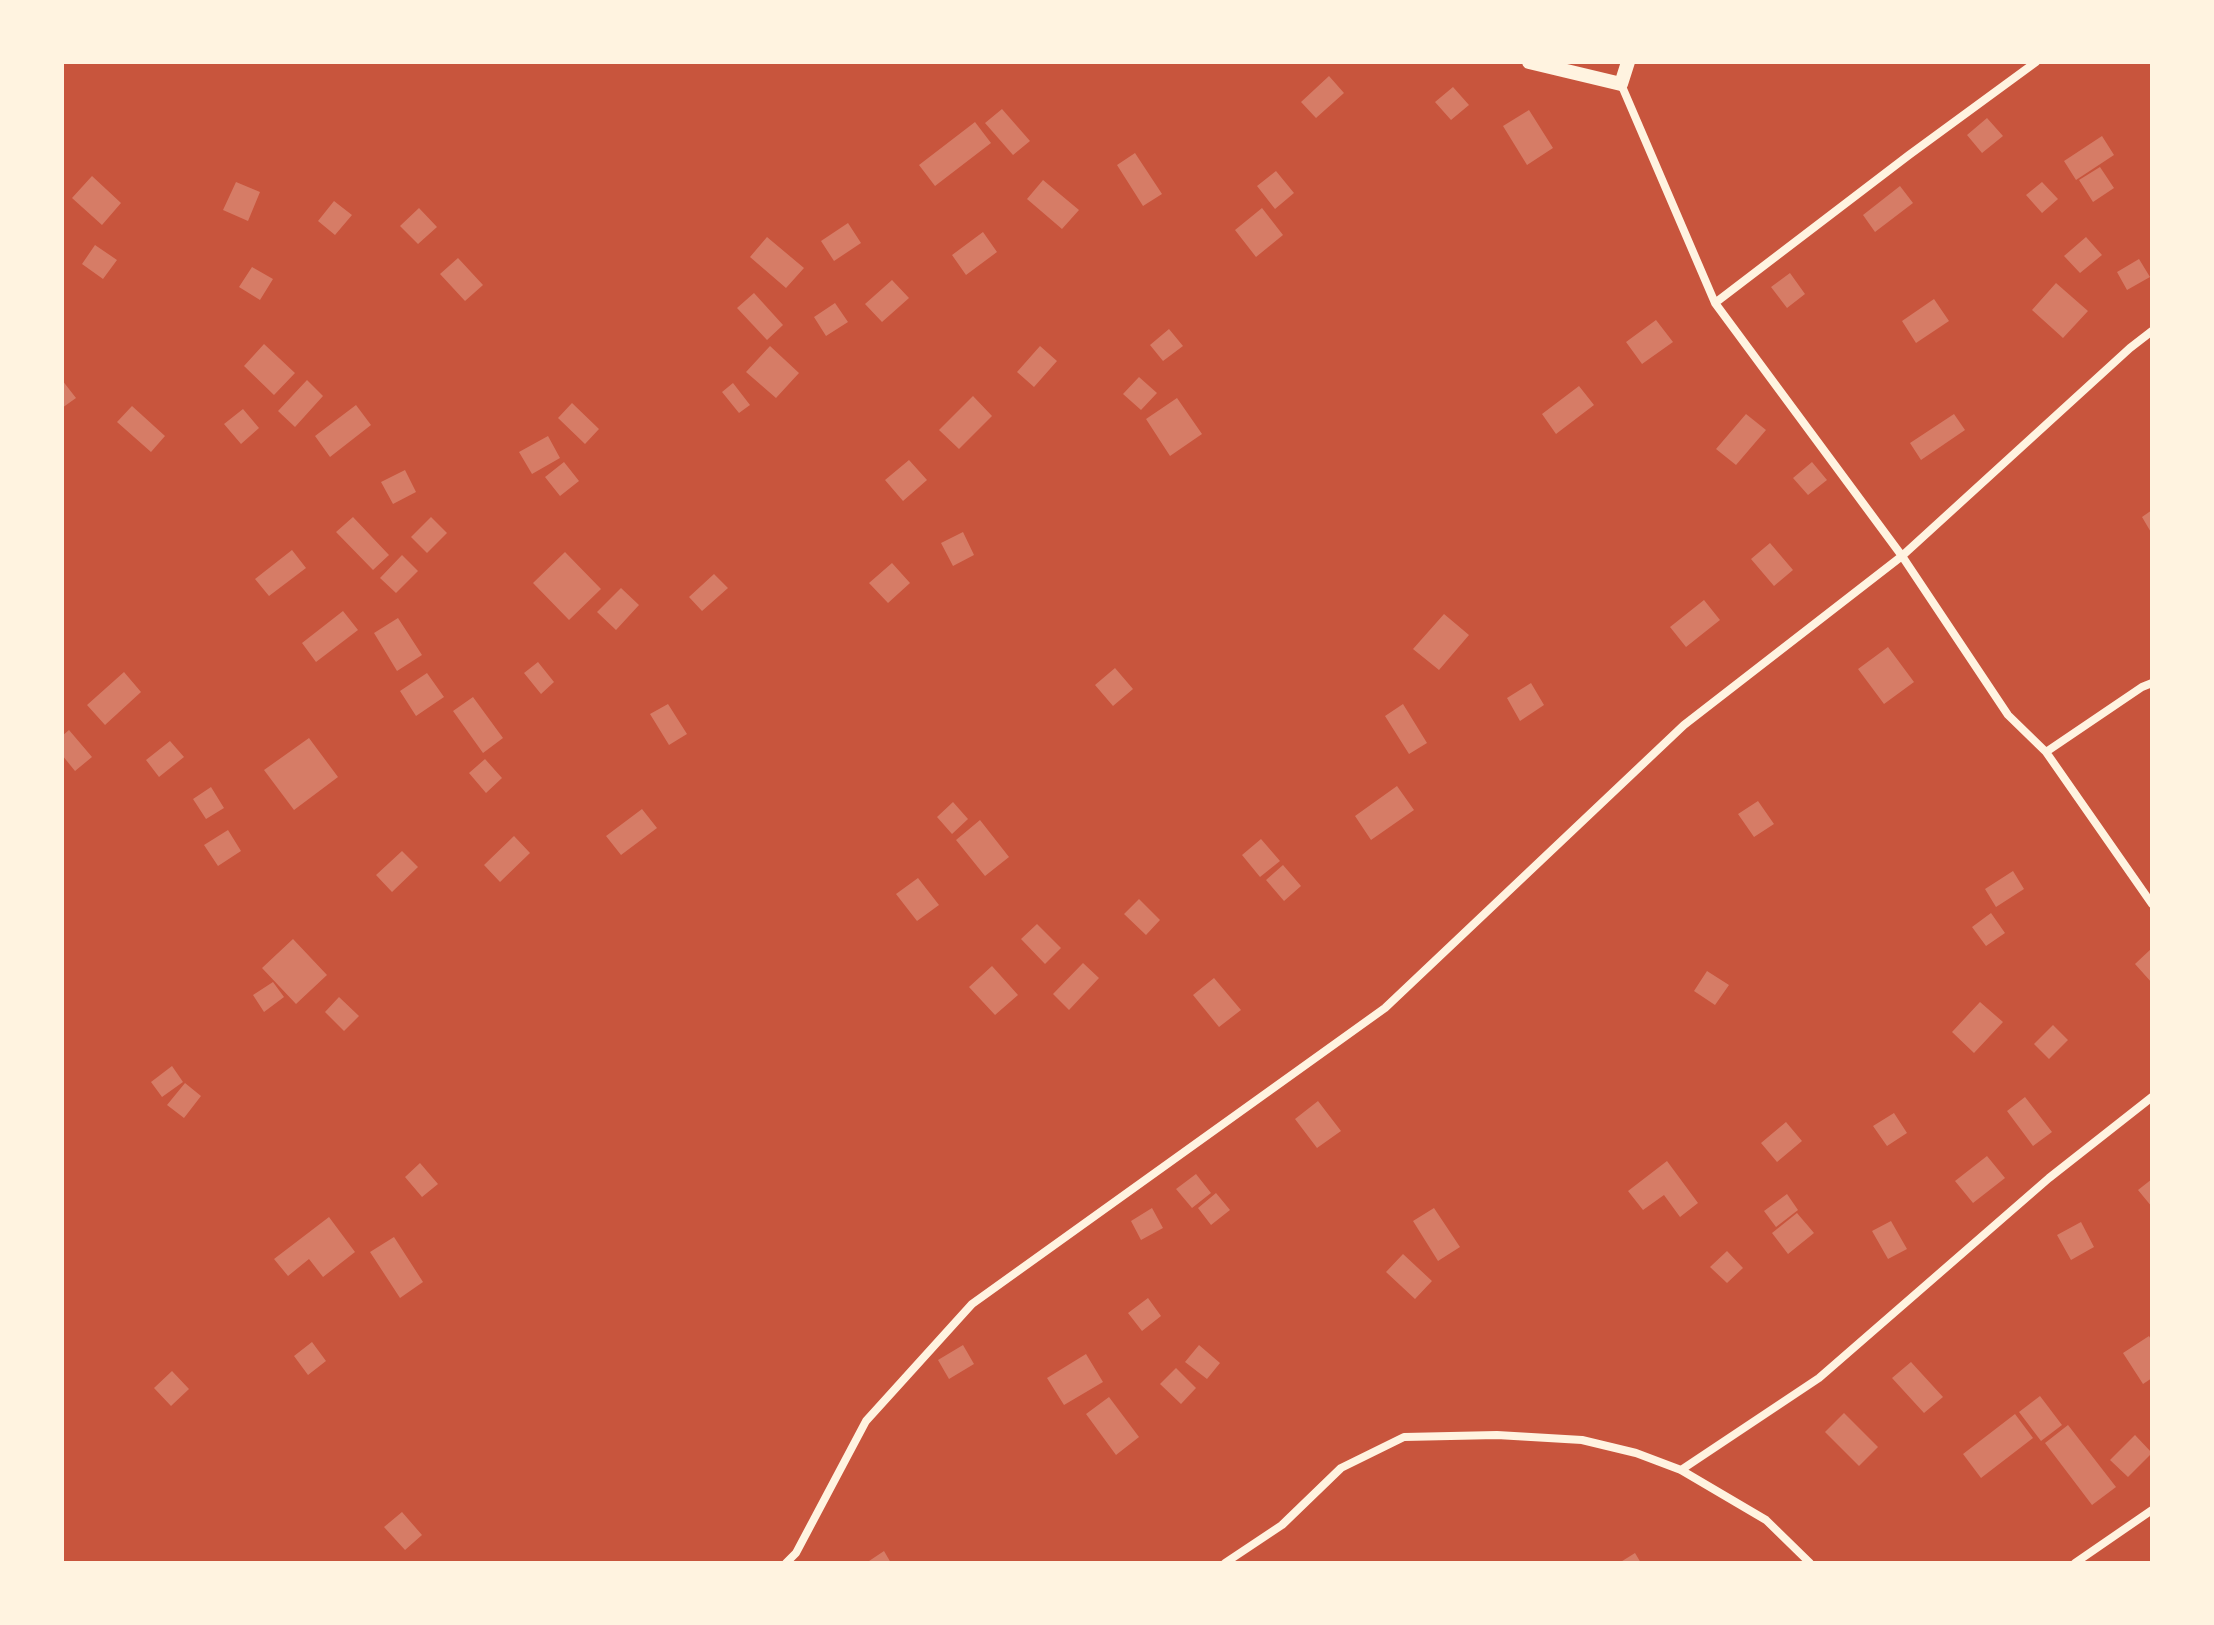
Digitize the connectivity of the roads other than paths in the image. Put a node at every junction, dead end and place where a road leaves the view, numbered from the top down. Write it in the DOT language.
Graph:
graph roads {
  1 [pos="1529,62"];
  2 [pos="1628,62"];
  3 [pos="2036,62"];
  4 [pos="1621,84"];
  5 [pos="1715,303"];
  6 [pos="2152,331"];
  7 [pos="1902,556"];
  8 [pos="2152,683"];
  9 [pos="2046,752"];
  10 [pos="2152,904"];
  11 [pos="2152,1097"];
  12 [pos="1681,1470"];
  13 [pos="2152,1510"];
  14 [pos="786,1563"];
  15 [pos="1225,1563"];
  16 [pos="1810,1563"];
  17 [pos="2075,1563"];
  1 -- 4 [label="street"];
  2 -- 4 [label="street"];
  3 -- 5 [label="street"];
  4 -- 5 [label="street"];
  5 -- 7 [label="street"];
  6 -- 7 [label="street"];
  7 -- 9 [label="street"];
  7 -- 14 [label="street"];
  8 -- 9 [label="street"];
  9 -- 10 [label="street"];
  11 -- 12 [label="street"];
  12 -- 15 [label="street"];
  12 -- 16 [label="street"];
  13 -- 17 [label="street"];
}
